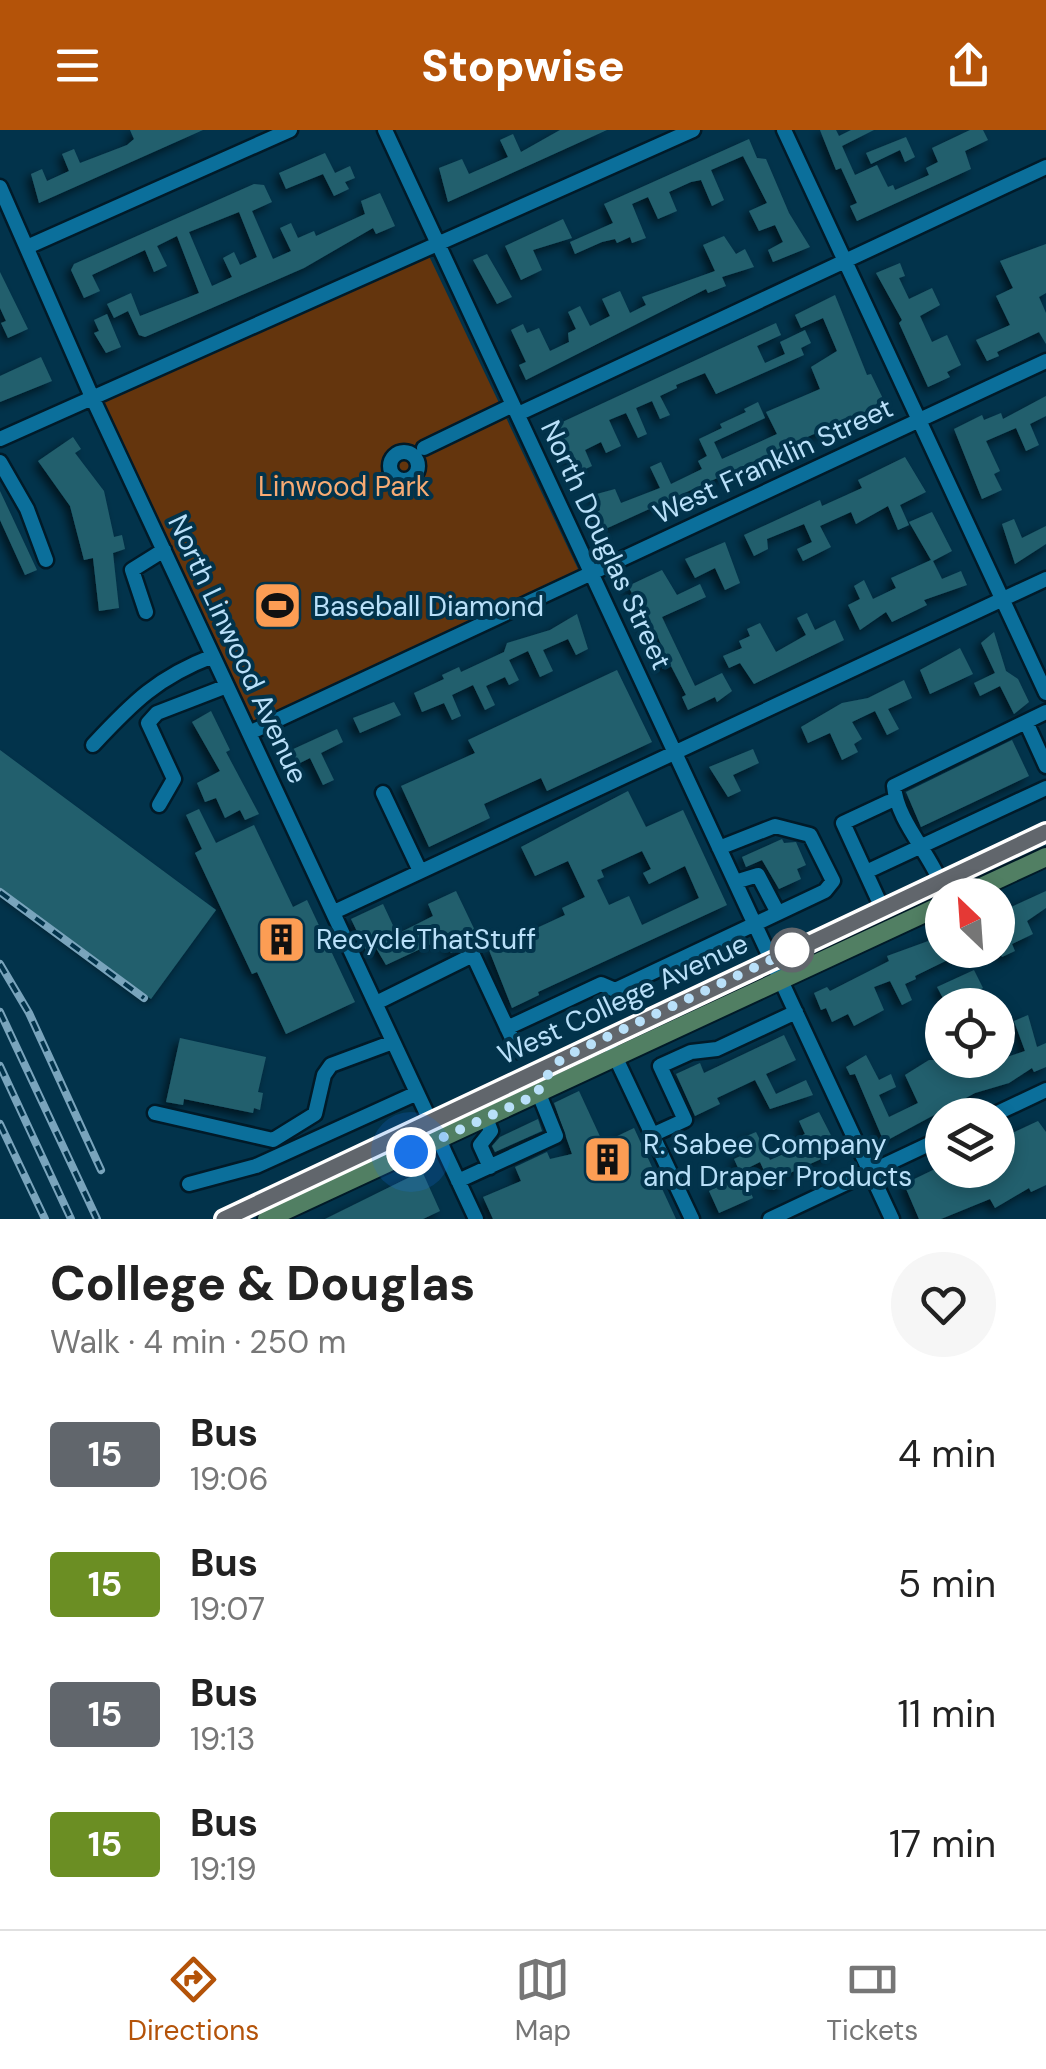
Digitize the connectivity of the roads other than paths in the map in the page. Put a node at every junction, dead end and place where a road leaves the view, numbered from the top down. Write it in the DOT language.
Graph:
graph roads {
  1 [pos="290,130"];
  2 [pos="385,130"];
  3 [pos="692,130"];
  4 [pos="784,130"];
  5 [pos="1046,168"];
  6 [pos="0,187"];
  7 [pos="436,245"];
  8 [pos="26,247"];
  9 [pos="844,261"];
  10 [pos="1046,361"];
  11 [pos="92,397"];
  12 [pos="515,410"];
  13 [pos="920,420"];
  14 [pos="0,438"];
  15 [pos="415,453"];
  16 [pos="0,462"];
  17 [pos="164,550"];
  18 [pos="46,560"];
  19 [pos="592,573"];
  20 [pos="1046,579"];
  21 [pos="1003,599"];
  22 [pos="146,612"];
  23 [pos="214,656"];
  24 [pos="227,686"];
  25 [pos="144,690"];
  26 [pos="1046,693"];
  27 [pos="157,712"];
  28 [pos="1046,712"];
  29 [pos="1026,722"];
  30 [pos="250,733"];
  31 [pos="93,744"];
  32 [pos="674,752"];
  33 [pos="1046,766"];
  34 [pos="1046,788"];
  35 [pos="383,793"];
  36 [pos="888,802"];
  37 [pos="158,806"];
  38 [pos="1046,832"];
  39 [pos="924,846"];
  40 [pos="719,848"];
  41 [pos="1046,857"];
  42 [pos="420,871"];
  43 [pos="866,872"];
  44 [pos="939,878"];
  45 [pos="946,878"];
  46 [pos="1001,878"];
  47 [pos="735,882"];
  48 [pos="925,888"];
  49 [pos="882,908"];
  50 [pos="334,912"];
  51 [pos="778,913"];
  52 [pos="925,913"];
  53 [pos="754,924"];
  54 [pos="771,960"];
  55 [pos="781,980"];
  56 [pos="376,1003"];
  57 [pos="796,1012"];
  58 [pos="507,1028"];
  59 [pos="680,1028"];
  60 [pos="606,1037"];
  61 [pos="394,1042"];
  62 [pos="518,1052"];
  63 [pos="691,1052"];
  64 [pos="562,1058"];
  65 [pos="616,1058"];
  66 [pos="1046,1090"];
  67 [pos="417,1093"];
  68 [pos="538,1094"];
  69 [pos="1015,1104"];
  70 [pos="155,1113"];
  71 [pos="486,1118"];
  72 [pos="434,1130"];
  73 [pos="652,1136"];
  74 [pos="925,1146"];
  75 [pos="490,1167"];
  76 [pos="870,1172"];
  77 [pos="458,1181"];
  78 [pos="190,1184"];
  79 [pos="471,1218"];
  80 [pos="224,1219"];
  81 [pos="266,1219"];
  82 [pos="692,1219"];
  83 [pos="770,1219"];
  84 [pos="892,1219"];
  1 -- 8 [label="street"];
  2 -- 7 [label="street, North Douglas Street"];
  3 -- 7 [label="street"];
  4 -- 9 [label="street"];
  5 -- 9 [label="street"];
  6 -- 8 [label="street, North Linwood Avenue"];
  7 -- 11 [label="street"];
  7 -- 12 [label="street, North Douglas Street"];
  8 -- 11 [label="street, North Linwood Avenue"];
  9 -- 12 [label="street"];
  9 -- 13 [label="street"];
  10 -- 13 [label="street, West Franklin Street"];
  11 -- 14 [label="street"];
  11 -- 17 [label="street, North Linwood Avenue"];
  12 -- 15 [label="street"];
  12 -- 19 [label="street, North Douglas Street"];
  13 -- 19 [label="street, West Franklin Street"];
  13 -- 21 [label="street"];
  16 -- 18 [label="street"];
  17 -- 22 [label="street"];
  17 -- 23 [label="street, North Linwood Avenue"];
  19 -- 30 [label="street, West Franklin Street"];
  19 -- 32 [label="street, North Douglas Street"];
  20 -- 21 [label="street"];
  21 -- 26 [label="street"];
  21 -- 32 [label="street"];
  23 -- 24 [label="street, North Linwood Avenue"];
  23 -- 25 [label="street"];
  24 -- 27 [label="street"];
  24 -- 30 [label="street, North Linwood Avenue"];
  25 -- 27 [label="street"];
  25 -- 31 [label="street"];
  27 -- 37 [label="street"];
  28 -- 29 [label="street"];
  29 -- 33 [label="street"];
  29 -- 39 [label="street"];
  30 -- 50 [label="street, North Linwood Avenue"];
  32 -- 40 [label="street, North Douglas Street"];
  32 -- 42 [label="street"];
  34 -- 39 [label="street"];
  35 -- 42 [label="street"];
  36 -- 43 [label="street"];
  38 -- 45 [label="main road, West College Avenue"];
  39 -- 43 [label="street"];
  39 -- 44 [label="street"];
  40 -- 47 [label="street, North Douglas Street"];
  40 -- 51 [label="street"];
  41 -- 46 [label="main road"];
  42 -- 50 [label="street"];
  43 -- 49 [label="street"];
  47 -- 51 [label="street"];
  47 -- 53 [label="street, North Douglas Street"];
  48 -- 49 [label="main road, West College Avenue"];
  49 -- 54 [label="main road, West College Avenue"];
  50 -- 56 [label="street, North Linwood Avenue"];
  51 -- 53 [label="street"];
  52 -- 55 [label="main road, West College Avenue"];
  53 -- 54 [label="street, North Douglas Street"];
  53 -- 58 [label="street"];
  54 -- 55 [label="street, North Douglas Street"];
  54 -- 60 [label="main road, West College Avenue"];
  55 -- 57 [label="street, North Douglas Street"];
  55 -- 59 [label="main road, West College Avenue"];
  56 -- 58 [label="street"];
  56 -- 61 [label="street, North Linwood Avenue"];
  57 -- 63 [label="street"];
  57 -- 76 [label="street, North Douglas Street"];
  58 -- 62 [label="street"];
  59 -- 63 [label="street"];
  59 -- 65 [label="main road, West College Avenue"];
  60 -- 64 [label="main road, West College Avenue"];
  60 -- 65 [label="street"];
  61 -- 67 [label="street, North Linwood Avenue"];
  61 -- 70 [label="street"];
  63 -- 73 [label="street"];
  64 -- 68 [label="main road"];
  64 -- 72 [label="main road, West College Avenue"];
  65 -- 68 [label="main road, West College Avenue"];
  65 -- 73 [label="street"];
  66 -- 69 [label="street"];
  67 -- 72 [label="street, North Linwood Avenue"];
  67 -- 78 [label="street"];
  68 -- 71 [label="main road, West College Avenue"];
  68 -- 75 [label="street"];
  71 -- 72 [label="main road, West College Avenue"];
  71 -- 75 [label="street"];
  72 -- 77 [label="street, North Linwood Avenue"];
  72 -- 80 [label="main road, West College Avenue"];
  72 -- 81 [label="main road, West College Avenue"];
  73 -- 82 [label="street"];
  74 -- 76 [label="street"];
  75 -- 77 [label="street"];
  76 -- 83 [label="street"];
  76 -- 84 [label="street, North Douglas Street"];
  77 -- 79 [label="street, North Linwood Avenue"];
}
